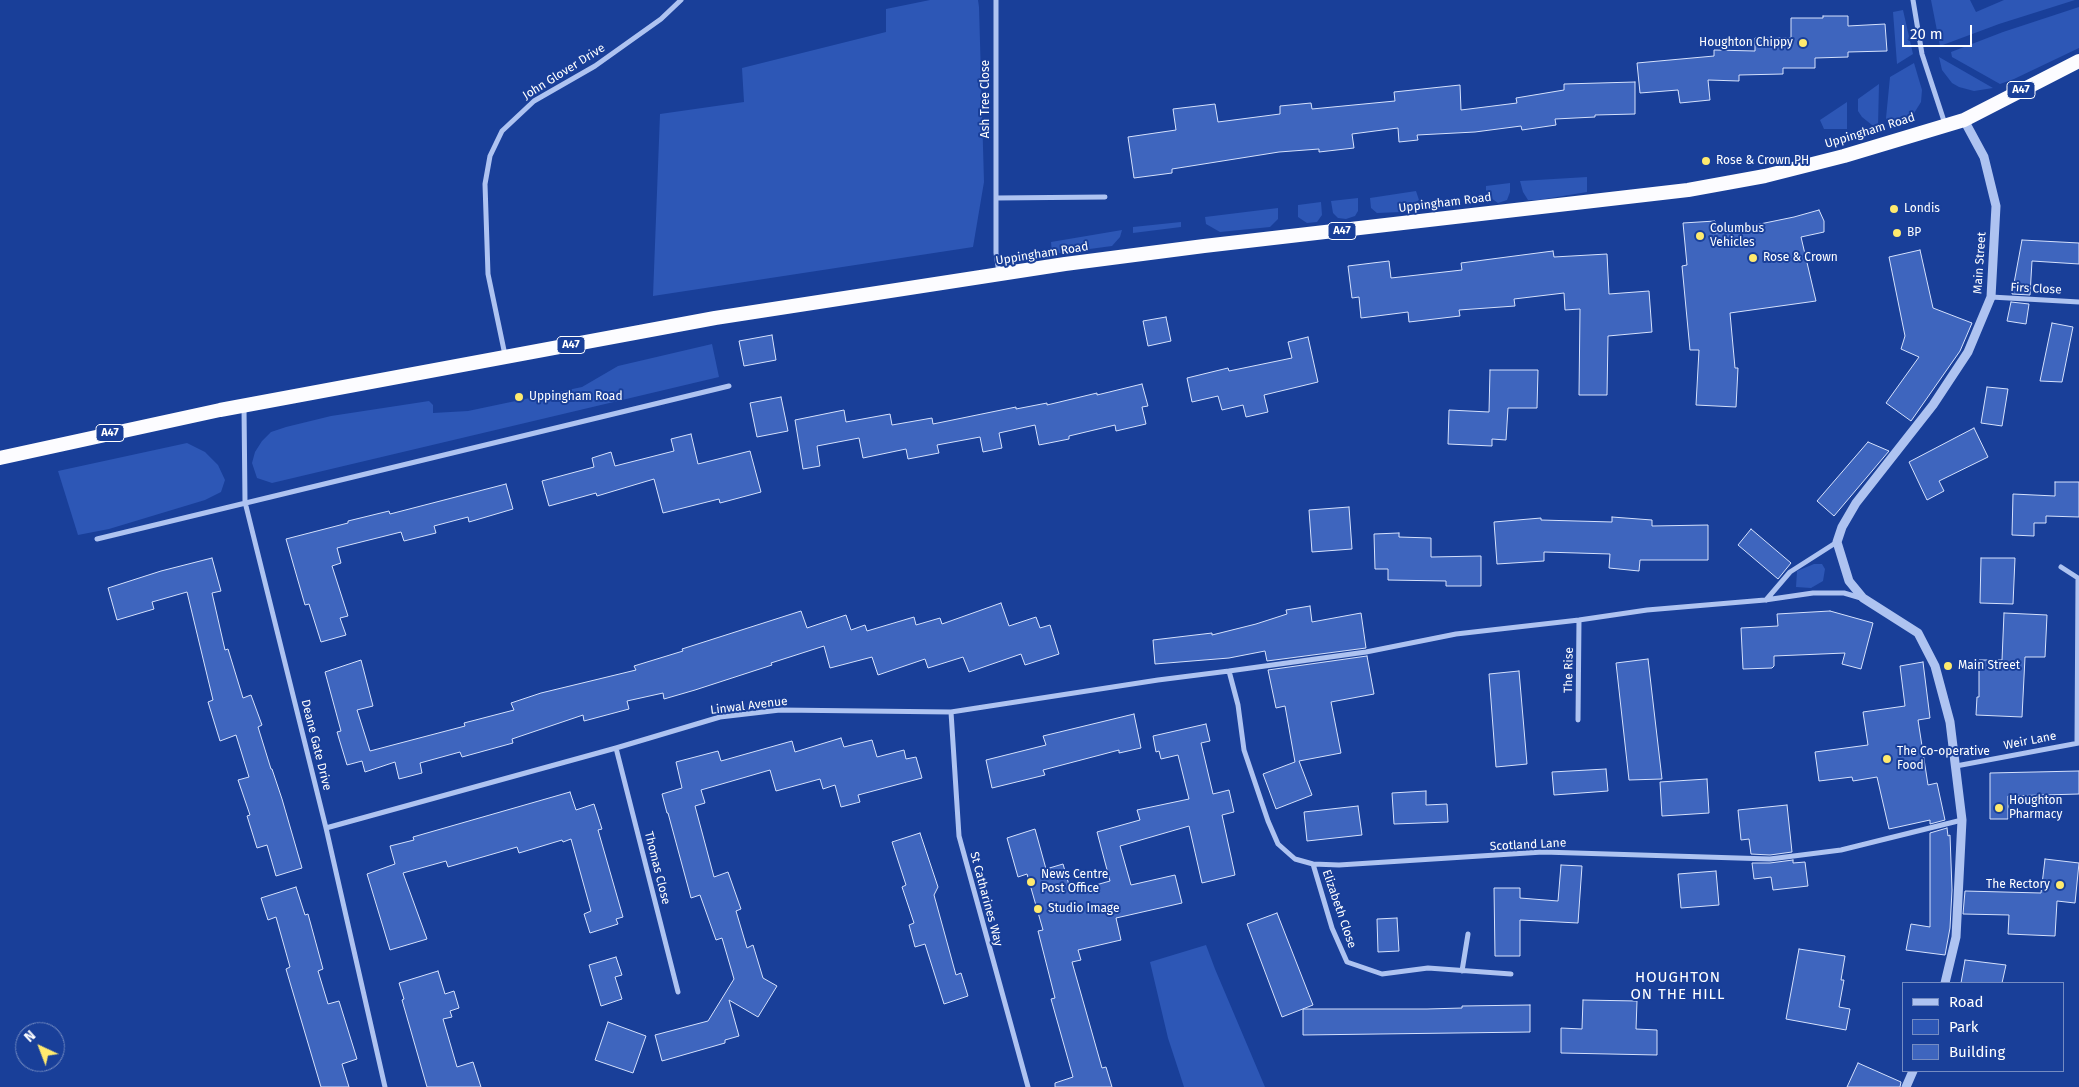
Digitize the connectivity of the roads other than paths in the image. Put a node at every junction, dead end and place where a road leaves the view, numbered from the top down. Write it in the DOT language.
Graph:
graph roads {
  1 [pos="681,0"];
  2 [pos="996,0"];
  3 [pos="1913,0"];
  4 [pos="2079,61"];
  5 [pos="1964,120"];
  6 [pos="1945,125"];
  7 [pos="1106,197"];
  8 [pos="996,198"];
  9 [pos="1000,276"];
  10 [pos="1991,297"];
  11 [pos="2079,302"];
  12 [pos="506,358"];
  13 [pos="729,386"];
  14 [pos="244,406"];
  15 [pos="0,458"];
  16 [pos="245,502"];
  17 [pos="98,539"];
  18 [pos="1837,542"];
  19 [pos="2061,567"];
  20 [pos="2079,578"];
  21 [pos="1863,598"];
  22 [pos="1766,600"];
  23 [pos="1579,620"];
  24 [pos="1229,671"];
  25 [pos="950,712"];
  26 [pos="1578,720"];
  27 [pos="2078,743"];
  28 [pos="616,748"];
  29 [pos="1956,766"];
  30 [pos="1962,820"];
  31 [pos="326,828"];
  32 [pos="1313,864"];
  33 [pos="1468,934"];
  34 [pos="1462,971"];
  35 [pos="1511,974"];
  36 [pos="1945,982"];
  37 [pos="678,992"];
  38 [pos="1913,1072"];
  39 [pos="384,1087"];
  40 [pos="1028,1087"];
  41 [pos="1906,1087"];
  1 -- 12 [label="street, John Glover Drive"];
  2 -- 8 [label="street, Ash Tree Close"];
  3 -- 6 [label="street"];
  4 -- 5 [label="highway, Uppingham Road / A47"];
  5 -- 6 [label="highway, Uppingham Road / A47"];
  5 -- 10 [label="street, Main Street"];
  6 -- 9 [label="highway, Uppingham Road / A47"];
  7 -- 8 [label="street"];
  8 -- 9 [label="street, Ash Tree Close"];
  9 -- 12 [label="highway, Uppingham Road / A47"];
  10 -- 11 [label="street, Firs Close"];
  10 -- 18 [label="street, Main Street"];
  12 -- 14 [label="highway, Uppingham Road / A47"];
  13 -- 16 [label="street"];
  14 -- 15 [label="highway, Uppingham Road / A47"];
  14 -- 16 [label="street, Deane Gate Drive"];
  16 -- 17 [label="street"];
  16 -- 31 [label="street, Deane Gate Drive"];
  18 -- 21 [label="street"];
  18 -- 22 [label="street"];
  19 -- 20 [label="street"];
  20 -- 27 [label="street"];
  21 -- 22 [label="street"];
  21 -- 29 [label="street"];
  22 -- 23 [label="street"];
  23 -- 24 [label="street"];
  23 -- 26 [label="street, The Rise"];
  24 -- 25 [label="street, Linwal Avenue"];
  24 -- 32 [label="street, Scotland Lane"];
  25 -- 28 [label="street, Linwal Avenue"];
  25 -- 40 [label="street, St Catharines Way"];
  27 -- 29 [label="street, Weir Lane"];
  28 -- 31 [label="street, Linwal Avenue"];
  28 -- 37 [label="street, Thomas Close"];
  29 -- 30 [label="street"];
  30 -- 32 [label="street, Scotland Lane"];
  30 -- 36 [label="street"];
  31 -- 39 [label="street, Deane Gate Drive"];
  32 -- 34 [label="street, Elizabeth Close"];
  33 -- 34 [label="street"];
  34 -- 35 [label="street, Elizabeth Close"];
  38 -- 41 [label="street"];
}
